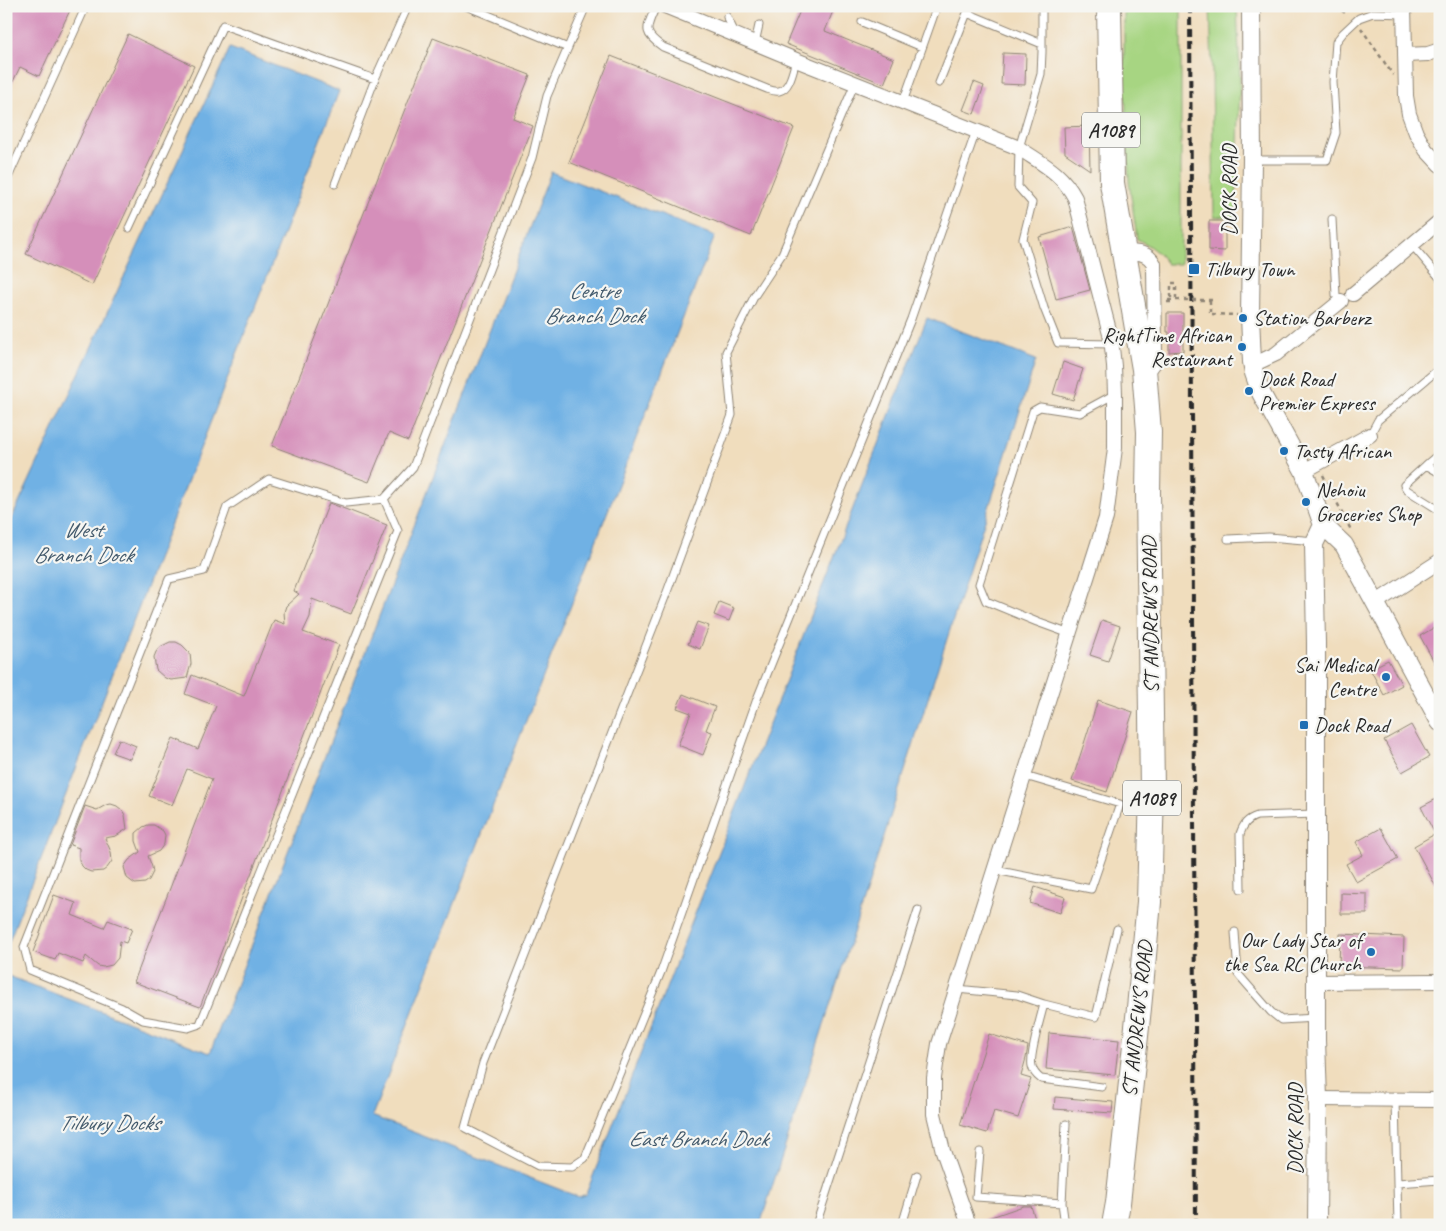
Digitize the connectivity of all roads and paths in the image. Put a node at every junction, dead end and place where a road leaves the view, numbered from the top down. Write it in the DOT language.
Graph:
graph roads {
  1 [pos="86,6"];
  2 [pos="408,6"];
  3 [pos="466,6"];
  4 [pos="586,6"];
  5 [pos="656,6"];
  6 [pos="665,6"];
  7 [pos="937,6"];
  8 [pos="1042,6"];
  9 [pos="1109,6"];
  10 [pos="1251,6"];
  11 [pos="1335,6"];
  12 [pos="1404,10"];
  13 [pos="727,17"];
  14 [pos="1356,21"];
  15 [pos="862,22"];
  16 [pos="759,25"];
  17 [pos="736,35"];
  18 [pos="755,43"];
  19 [pos="1042,44"];
  20 [pos="922,47"];
  21 [pos="568,48"];
  22 [pos="1440,50"];
  23 [pos="1406,55"];
  24 [pos="796,60"];
  25 [pos="375,79"];
  26 [pos="855,83"];
  27 [pos="939,83"];
  28 [pos="1406,96"];
  29 [pos="903,102"];
  30 [pos="976,131"];
  31 [pos="1019,148"];
  32 [pos="1252,160"];
  33 [pos="1440,165"];
  34 [pos="6,182"];
  35 [pos="335,184"];
  36 [pos="1332,219"];
  37 [pos="1440,221"];
  38 [pos="129,228"];
  39 [pos="1412,245"];
  40 [pos="1440,278"];
  41 [pos="1347,297"];
  42 [pos="1176,300"];
  43 [pos="1210,300"];
  44 [pos="1216,300"];
  45 [pos="1231,315"];
  46 [pos="1111,344"];
  47 [pos="1253,368"];
  48 [pos="1440,368"];
  49 [pos="1115,394"];
  50 [pos="1370,435"];
  51 [pos="1440,453"];
  52 [pos="1426,465"];
  53 [pos="1312,470"];
  54 [pos="1440,473"];
  55 [pos="384,499"];
  56 [pos="1439,510"];
  57 [pos="1323,525"];
  58 [pos="1354,536"];
  59 [pos="1228,538"];
  60 [pos="1315,541"];
  61 [pos="1440,561"];
  62 [pos="1375,602"];
  63 [pos="1070,634"];
  64 [pos="1440,722"];
  65 [pos="1025,776"];
  66 [pos="1315,814"];
  67 [pos="995,870"];
  68 [pos="1241,889"];
  69 [pos="918,910"];
  70 [pos="1117,929"];
  71 [pos="1235,932"];
  72 [pos="1440,981"];
  73 [pos="1316,982"];
  74 [pos="957,989"];
  75 [pos="1044,1004"];
  76 [pos="1316,1018"];
  77 [pos="1102,1087"];
  78 [pos="1318,1099"];
  79 [pos="1395,1100"];
  80 [pos="1440,1100"];
  81 [pos="1066,1124"];
  82 [pos="980,1152"];
  83 [pos="917,1175"];
  84 [pos="1440,1180"];
  85 [pos="1397,1183"];
  86 [pos="1062,1203"];
  87 [pos="816,1225"];
  88 [pos="902,1225"];
  89 [pos="969,1225"];
  90 [pos="1066,1225"];
  91 [pos="1114,1225"];
  92 [pos="1317,1225"];
  93 [pos="1398,1225"];
  1 -- 34 [label="lane"];
  2 -- 25 [label="lane"];
  3 -- 21 [label="lane"];
  4 -- 21 [label="lane"];
  5 -- 24 [label="lane"];
  6 -- 17 [label="street"];
  7 -- 20 [label="lane"];
  8 -- 19 [label="lane"];
  9 -- 91 [label="highway, ST ANDREW'S ROAD / A1089"];
  10 -- 32 [label="street, DOCK ROAD"];
  11 -- 14 [label="path"];
  12 -- 14 [label="lane"];
  12 -- 23 [label="street"];
  13 -- 17 [label="lane"];
  14 -- 28 [label="path"];
  14 -- 32 [label="lane"];
  15 -- 20 [label="lane"];
  16 -- 18 [label="lane"];
  17 -- 18 [label="street"];
  18 -- 24 [label="street"];
  19 -- 27 [label="lane"];
  19 -- 31 [label="lane"];
  20 -- 29 [label="lane"];
  21 -- 55 [label="lane"];
  22 -- 23 [label="street"];
  23 -- 28 [label="street"];
  24 -- 26 [label="street"];
  25 -- 35 [label="lane"];
  25 -- 38 [label="lane"];
  26 -- 29 [label="street"];
  26 -- 30 [label="lane"];
  28 -- 33 [label="street"];
  29 -- 30 [label="street"];
  30 -- 31 [label="street"];
  31 -- 46 [label="street"];
  31 -- 46 [label="lane"];
  32 -- 47 [label="street, DOCK ROAD"];
  36 -- 41 [label="lane"];
  37 -- 39 [label="street"];
  39 -- 40 [label="lane"];
  39 -- 41 [label="street"];
  41 -- 47 [label="street"];
  42 -- 42 [label="path, bridge"];
  42 -- 43 [label="path, bridge"];
  43 -- 44 [label="path, bridge"];
  43 -- 45 [label="path"];
  46 -- 49 [label="street"];
  47 -- 53 [label="street, DOCK ROAD"];
  48 -- 50 [label="lane"];
  49 -- 63 [label="street"];
  49 -- 63 [label="lane"];
  50 -- 53 [label="street"];
  51 -- 52 [label="lane"];
  52 -- 54 [label="lane"];
  52 -- 56 [label="lane"];
  53 -- 57 [label="street, DOCK ROAD"];
  53 -- 58 [label="path"];
  55 -- 55 [label="lane"];
  57 -- 60 [label="street, DOCK ROAD"];
  57 -- 62 [label="street"];
  59 -- 60 [label="lane"];
  60 -- 66 [label="street, DOCK ROAD"];
  61 -- 62 [label="street"];
  62 -- 64 [label="street"];
  63 -- 65 [label="street"];
  65 -- 67 [label="street"];
  65 -- 67 [label="lane"];
  66 -- 68 [label="lane"];
  66 -- 73 [label="street, DOCK ROAD"];
  67 -- 74 [label="street"];
  69 -- 87 [label="lane"];
  70 -- 75 [label="lane"];
  71 -- 76 [label="lane"];
  72 -- 73 [label="street"];
  73 -- 76 [label="street, DOCK ROAD"];
  74 -- 75 [label="lane"];
  74 -- 89 [label="street"];
  75 -- 77 [label="lane"];
  76 -- 78 [label="street, DOCK ROAD"];
  78 -- 79 [label="street"];
  78 -- 92 [label="street, DOCK ROAD"];
  79 -- 80 [label="street"];
  79 -- 85 [label="lane"];
  81 -- 86 [label="lane"];
  82 -- 86 [label="lane"];
  83 -- 88 [label="lane"];
  84 -- 85 [label="lane"];
  85 -- 93 [label="lane"];
  86 -- 90 [label="lane"];
}
